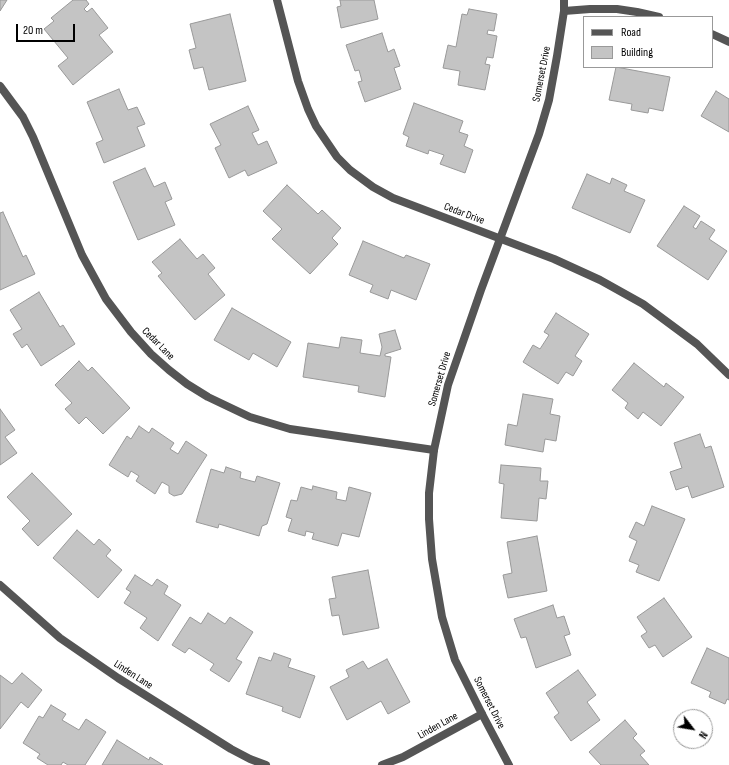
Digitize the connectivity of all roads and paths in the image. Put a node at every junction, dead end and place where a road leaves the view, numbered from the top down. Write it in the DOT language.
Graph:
graph roads {
  1 [pos="277,0"];
  2 [pos="564,0"];
  3 [pos="564,11"];
  4 [pos="655,16"];
  5 [pos="713,34"];
  6 [pos="729,42"];
  7 [pos="0,86"];
  8 [pos="500,239"];
  9 [pos="729,375"];
  10 [pos="434,450"];
  11 [pos="0,585"];
  12 [pos="482,714"];
  13 [pos="266,765"];
  14 [pos="382,765"];
  15 [pos="509,765"];
  1 -- 8 [label="street, Cedar Drive"];
  2 -- 3 [label="street, Somerset Drive"];
  3 -- 4 [label="street"];
  3 -- 8 [label="street, Somerset Drive"];
  5 -- 6 [label="street"];
  7 -- 10 [label="street, Cedar Lane"];
  8 -- 9 [label="street, Cedar Drive"];
  8 -- 10 [label="street, Somerset Drive"];
  10 -- 12 [label="street, Somerset Drive"];
  11 -- 13 [label="street, Linden Lane"];
  12 -- 14 [label="street, Linden Lane"];
  12 -- 15 [label="street, Somerset Drive"];
}
